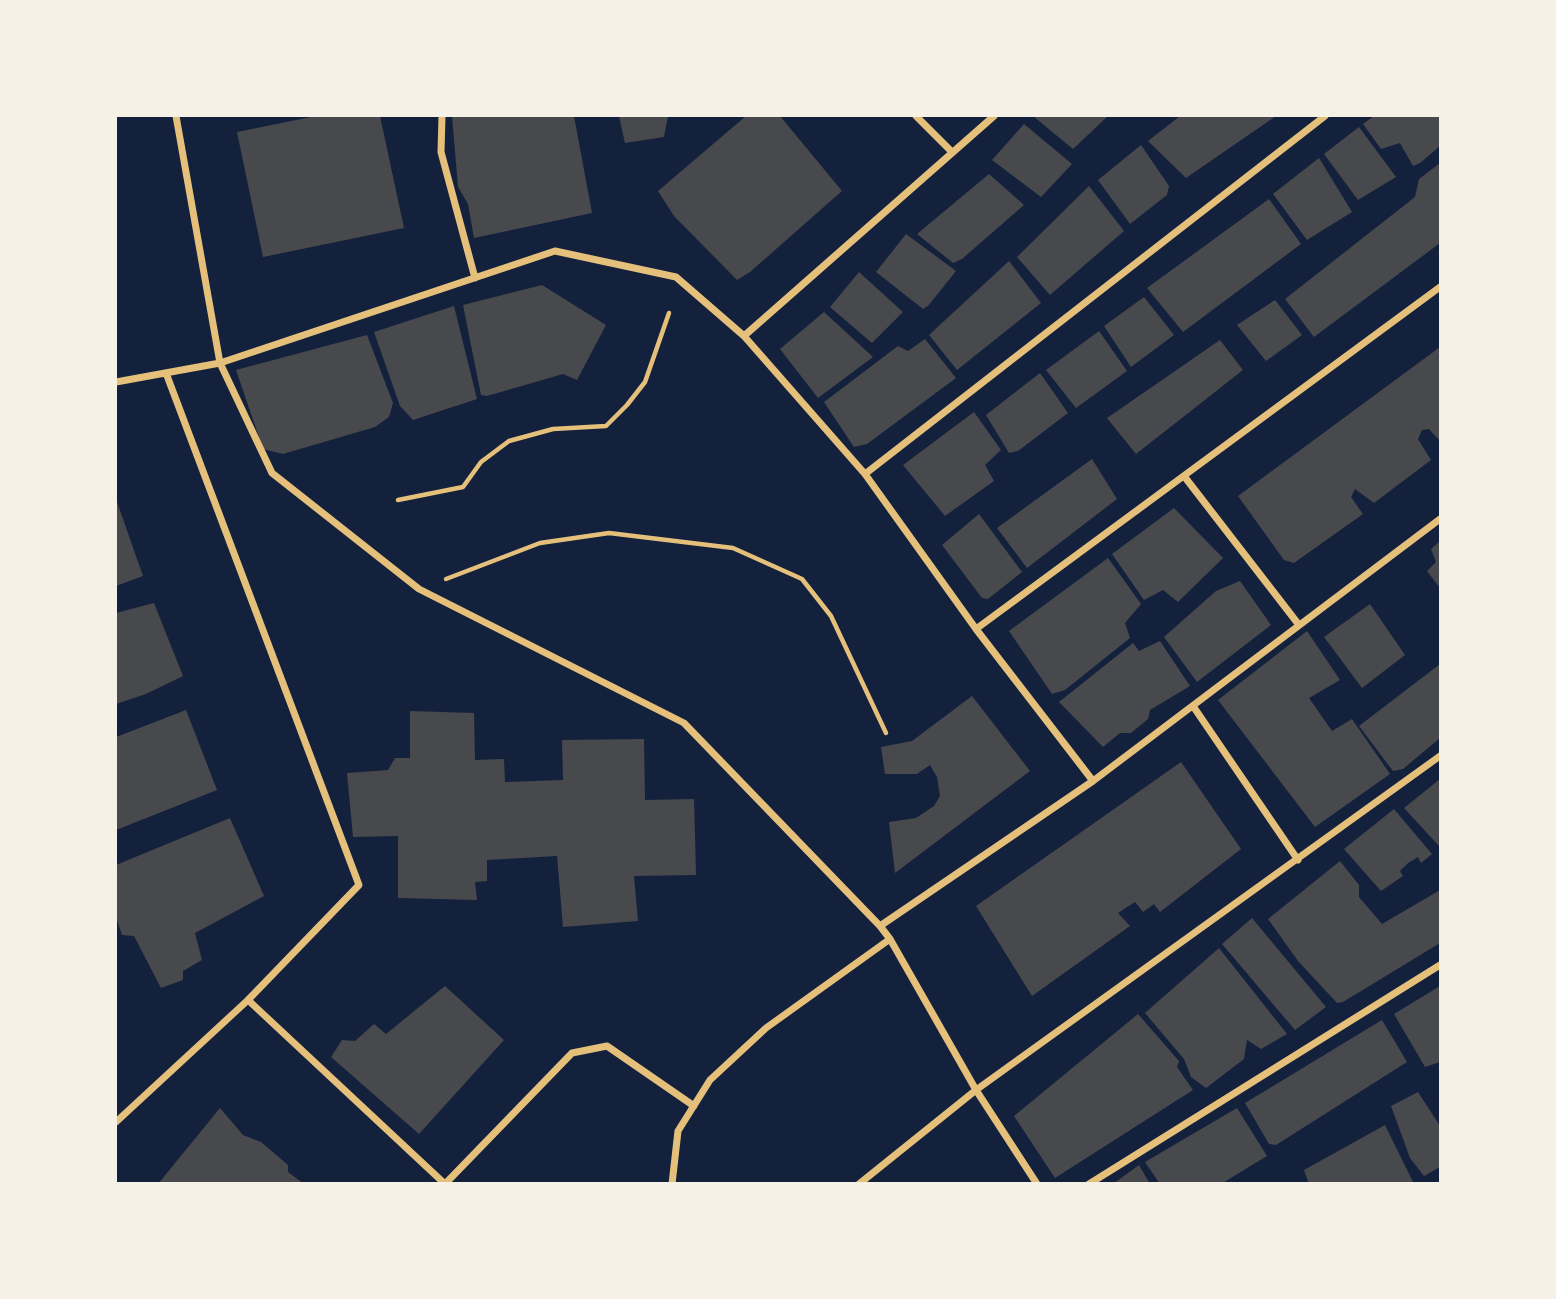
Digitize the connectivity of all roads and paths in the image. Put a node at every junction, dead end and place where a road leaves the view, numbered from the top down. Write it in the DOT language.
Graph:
graph roads {
  1 [pos="176,116"];
  2 [pos="442,116"];
  3 [pos="916,116"];
  4 [pos="994,116"];
  5 [pos="1325,116"];
  6 [pos="952,152"];
  7 [pos="475,278"];
  8 [pos="1440,287"];
  9 [pos="669,313"];
  10 [pos="744,337"];
  11 [pos="220,363"];
  12 [pos="166,373"];
  13 [pos="116,382"];
  14 [pos="865,474"];
  15 [pos="1184,476"];
  16 [pos="398,500"];
  17 [pos="1440,519"];
  18 [pos="419,589"];
  19 [pos="1299,625"];
  20 [pos="976,629"];
  21 [pos="1193,706"];
  22 [pos="886,733"];
  23 [pos="1440,756"];
  24 [pos="1093,781"];
  25 [pos="1298,860"];
  26 [pos="880,926"];
  27 [pos="890,939"];
  28 [pos="1440,965"];
  29 [pos="248,1000"];
  30 [pos="976,1090"];
  31 [pos="694,1106"];
  32 [pos="116,1122"];
  33 [pos="445,1184"];
  34 [pos="672,1184"];
  35 [pos="859,1184"];
  36 [pos="1037,1184"];
  37 [pos="1089,1184"];
  1 -- 11 [label="street"];
  2 -- 7 [label="street"];
  3 -- 6 [label="street"];
  4 -- 6 [label="street"];
  5 -- 14 [label="street"];
  6 -- 10 [label="street"];
  7 -- 10 [label="street"];
  7 -- 11 [label="street"];
  8 -- 15 [label="street"];
  9 -- 16 [label="path"];
  10 -- 14 [label="street"];
  11 -- 12 [label="street"];
  11 -- 18 [label="street"];
  12 -- 13 [label="street"];
  12 -- 29 [label="street"];
  14 -- 20 [label="street"];
  15 -- 19 [label="street"];
  15 -- 20 [label="street"];
  17 -- 19 [label="street"];
  18 -- 22 [label="path"];
  18 -- 26 [label="street"];
  19 -- 21 [label="street"];
  20 -- 24 [label="street"];
  21 -- 24 [label="street"];
  21 -- 25 [label="street"];
  23 -- 25 [label="street"];
  24 -- 26 [label="street"];
  25 -- 30 [label="street"];
  26 -- 27 [label="street"];
  27 -- 30 [label="street"];
  27 -- 31 [label="street"];
  28 -- 37 [label="street"];
  29 -- 32 [label="street"];
  29 -- 33 [label="street"];
  30 -- 35 [label="street"];
  30 -- 36 [label="street"];
  31 -- 33 [label="street"];
  31 -- 34 [label="street"];
}
